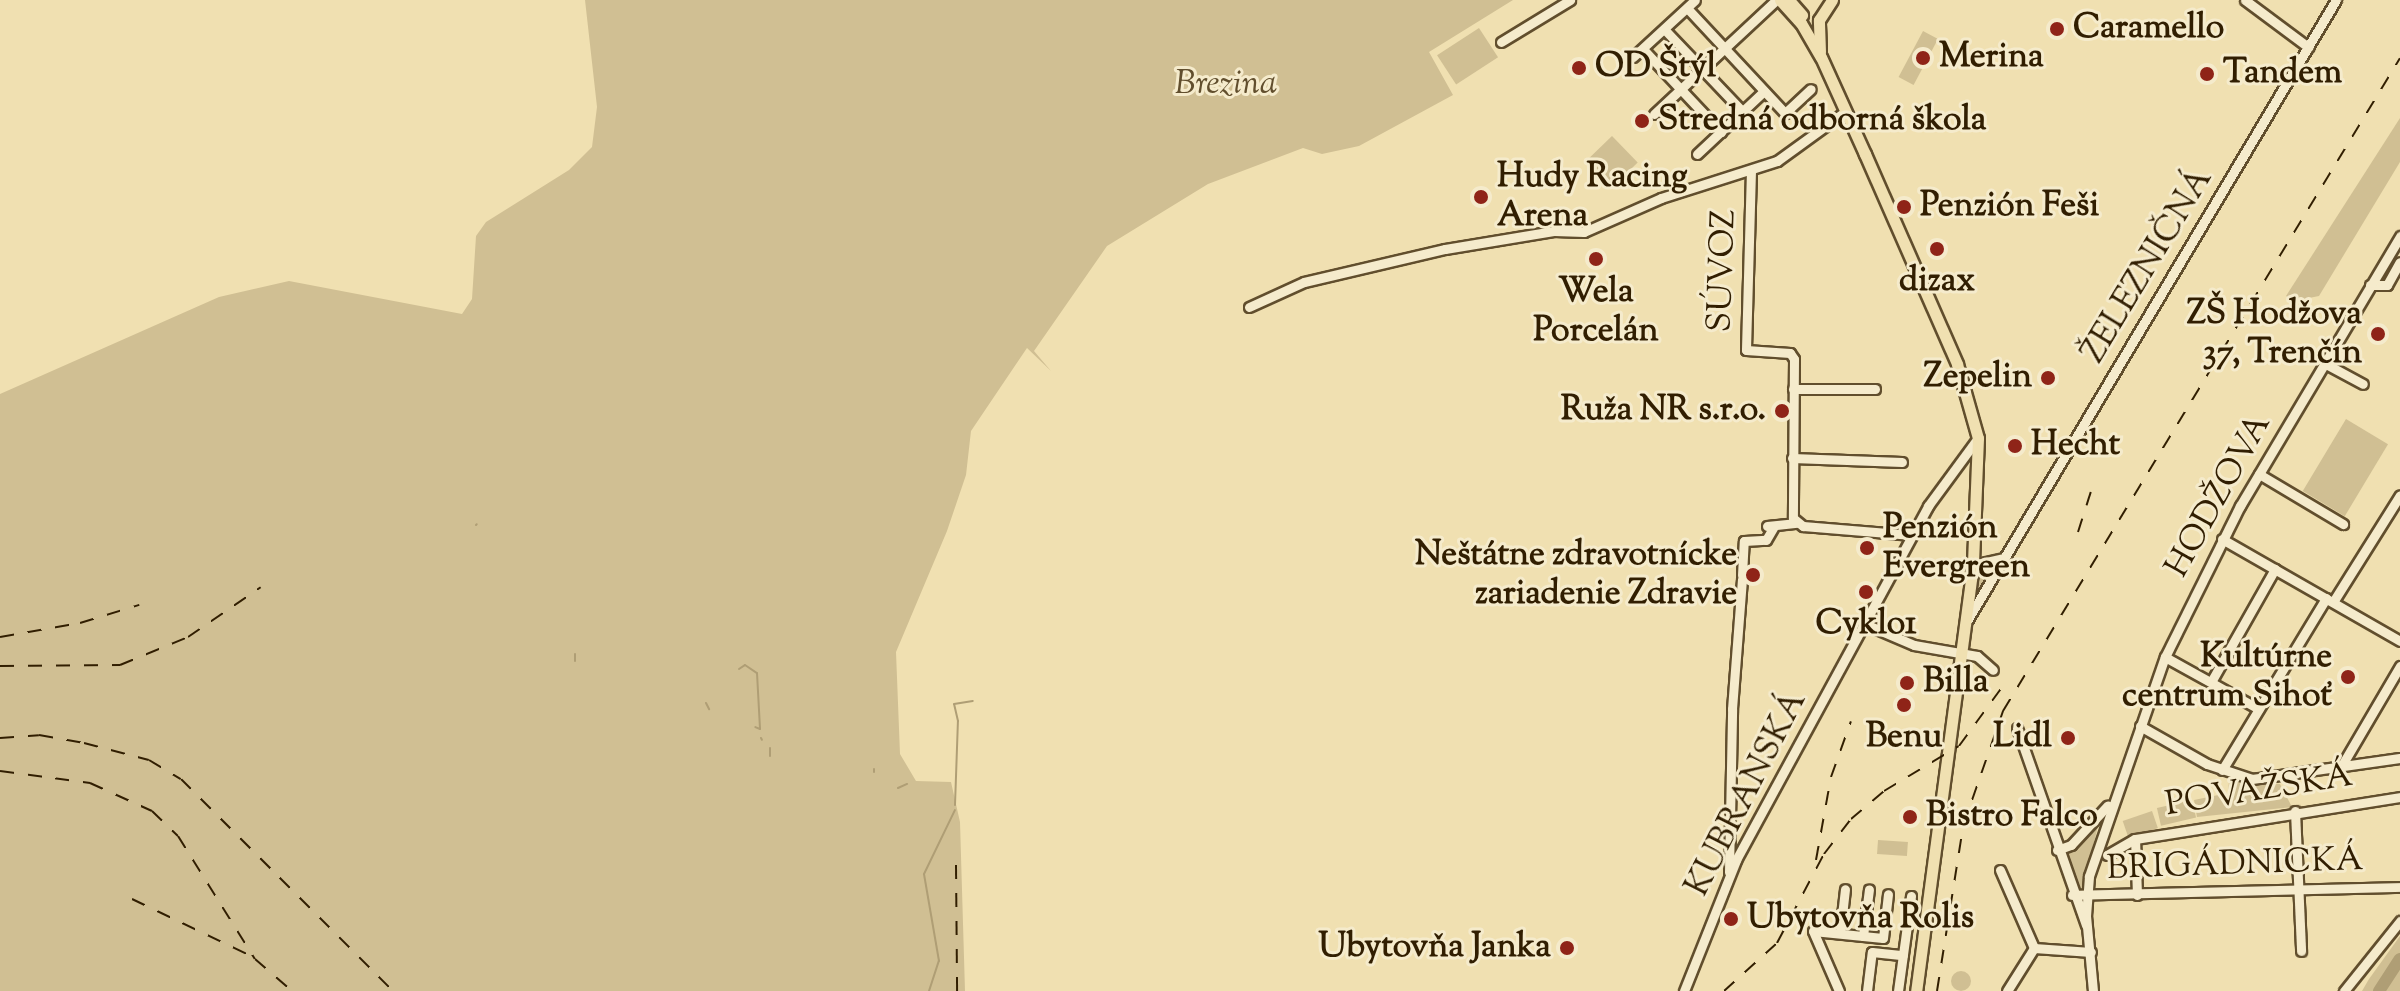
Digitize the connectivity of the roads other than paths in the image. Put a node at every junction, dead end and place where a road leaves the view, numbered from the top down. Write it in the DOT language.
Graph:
graph roads {
  1 [pos="1570,0"];
  2 [pos="1695,0"];
  3 [pos="2245,0"];
  4 [pos="2336,0"];
  5 [pos="1777,1"];
  6 [pos="1827,2"];
  7 [pos="1792,4"];
  8 [pos="1687,8"];
  9 [pos="1664,29"];
  10 [pos="1501,42"];
  11 [pos="1816,42"];
  12 [pos="2308,47"];
  13 [pos="1724,48"];
  14 [pos="1643,49"];
  15 [pos="1633,57"];
  16 [pos="1703,68"];
  17 [pos="1680,89"];
  18 [pos="1811,89"];
  19 [pos="1764,91"];
  20 [pos="1742,111"];
  21 [pos="1846,111"];
  22 [pos="1654,114"];
  23 [pos="1721,132"];
  24 [pos="1697,154"];
  25 [pos="1751,170"];
  26 [pos="2400,236"];
  27 [pos="2400,262"];
  28 [pos="2370,285"];
  29 [pos="1249,307"];
  30 [pos="2324,363"];
  31 [pos="2363,384"];
  32 [pos="1793,389"];
  33 [pos="1875,389"];
  34 [pos="1978,438"];
  35 [pos="1792,458"];
  36 [pos="1902,462"];
  37 [pos="2259,474"];
  38 [pos="2400,495"];
  39 [pos="1797,523"];
  40 [pos="2343,524"];
  41 [pos="1912,535"];
  42 [pos="2222,539"];
  43 [pos="2004,558"];
  44 [pos="1973,565"];
  45 [pos="2275,569"];
  46 [pos="2329,600"];
  47 [pos="1865,624"];
  48 [pos="1965,624"];
  49 [pos="2400,641"];
  50 [pos="1961,652"];
  51 [pos="2165,657"];
  52 [pos="2400,666"];
  53 [pos="1993,670"];
  54 [pos="2211,682"];
  55 [pos="2259,709"];
  56 [pos="2140,726"];
  57 [pos="2017,728"];
  58 [pos="2400,758"];
  59 [pos="2342,765"];
  60 [pos="2222,770"];
  61 [pos="2114,796"];
  62 [pos="2400,797"];
  63 [pos="2295,811"];
  64 [pos="2135,839"];
  65 [pos="2057,850"];
  66 [pos="2107,855"];
  67 [pos="2000,870"];
  68 [pos="1729,875"];
  69 [pos="2400,887"];
  70 [pos="1845,889"];
  71 [pos="1869,889"];
  72 [pos="2297,889"];
  73 [pos="1888,894"];
  74 [pos="2072,895"];
  75 [pos="2087,895"];
  76 [pos="2137,895"];
  77 [pos="1911,896"];
  78 [pos="2400,921"];
  79 [pos="2088,928"];
  80 [pos="1840,933"];
  81 [pos="1863,936"];
  82 [pos="2034,948"];
  83 [pos="2301,951"];
  84 [pos="2091,952"];
  85 [pos="1903,955"];
  86 [pos="1835,990"];
  87 [pos="1684,991"];
  88 [pos="1867,991"];
  89 [pos="1898,991"];
  90 [pos="1916,991"];
  91 [pos="2007,991"];
  92 [pos="2093,991"];
  93 [pos="2344,991"];
  1 -- 10 [label="street"];
  2 -- 8 [label="street"];
  3 -- 12 [label="street"];
  4 -- 12 [label="street, ŽELEZNIČNÁ"];
  5 -- 11 [label="main road"];
  5 -- 13 [label="street"];
  6 -- 7 [label="main road"];
  6 -- 11 [label="main road"];
  7 -- 11 [label="main road"];
  8 -- 9 [label="street"];
  8 -- 13 [label="street"];
  9 -- 14 [label="street"];
  9 -- 16 [label="street"];
  11 -- 21 [label="main road"];
  12 -- 43 [label="street, ŽELEZNIČNÁ"];
  13 -- 16 [label="street"];
  13 -- 19 [label="street"];
  14 -- 15 [label="street"];
  14 -- 17 [label="street"];
  16 -- 17 [label="street"];
  16 -- 20 [label="street"];
  17 -- 22 [label="street"];
  17 -- 23 [label="street"];
  18 -- 19 [label="street"];
  19 -- 20 [label="street"];
  20 -- 23 [label="street"];
  21 -- 25 [label="street"];
  21 -- 34 [label="main road"];
  23 -- 24 [label="street"];
  25 -- 29 [label="street"];
  25 -- 32 [label="street, SÚVOZ"];
  26 -- 28 [label="street, HODŽOVA"];
  27 -- 28 [label="street"];
  28 -- 30 [label="street, HODŽOVA"];
  30 -- 31 [label="street"];
  30 -- 37 [label="street, HODŽOVA"];
  32 -- 33 [label="street"];
  32 -- 35 [label="street, SÚVOZ"];
  34 -- 41 [label="street, KUBRANSKÁ"];
  34 -- 44 [label="main road"];
  35 -- 36 [label="street"];
  35 -- 39 [label="street, SÚVOZ"];
  37 -- 40 [label="street"];
  37 -- 42 [label="street, HODŽOVA"];
  38 -- 46 [label="street"];
  39 -- 41 [label="street"];
  39 -- 68 [label="street"];
  41 -- 47 [label="street, KUBRANSKÁ"];
  42 -- 45 [label="street"];
  42 -- 51 [label="street, HODŽOVA"];
  43 -- 44 [label="street"];
  43 -- 48 [label="street, ŽELEZNIČNÁ"];
  44 -- 48 [label="main road"];
  45 -- 46 [label="street"];
  45 -- 54 [label="street"];
  46 -- 49 [label="street"];
  46 -- 55 [label="street"];
  47 -- 50 [label="street"];
  47 -- 68 [label="street, KUBRANSKÁ"];
  48 -- 50 [label="main road"];
  50 -- 53 [label="street"];
  50 -- 90 [label="main road"];
  51 -- 54 [label="street"];
  51 -- 56 [label="street, HODŽOVA"];
  52 -- 59 [label="street"];
  54 -- 55 [label="street"];
  55 -- 60 [label="street"];
  56 -- 60 [label="street, POVAŽSKÁ"];
  56 -- 61 [label="street, HODŽOVA"];
  57 -- 65 [label="street"];
  58 -- 59 [label="street, POVAŽSKÁ"];
  59 -- 60 [label="street, POVAŽSKÁ"];
  61 -- 65 [label="street, HODŽOVA"];
  61 -- 75 [label="street, HODŽOVA"];
  62 -- 63 [label="street, POVAŽSKÁ"];
  63 -- 64 [label="street, POVAŽSKÁ"];
  63 -- 72 [label="street"];
  64 -- 66 [label="street"];
  64 -- 76 [label="street, POVAŽSKÁ"];
  65 -- 74 [label="street"];
  67 -- 82 [label="street"];
  68 -- 87 [label="street, KUBRANSKÁ"];
  69 -- 72 [label="street, BRIGÁDNICKÁ"];
  70 -- 80 [label="street"];
  71 -- 81 [label="street"];
  72 -- 76 [label="street, BRIGÁDNICKÁ"];
  72 -- 83 [label="street"];
  73 -- 81 [label="street"];
  74 -- 75 [label="street, BRIGÁDNICKÁ"];
  74 -- 79 [label="street"];
  75 -- 76 [label="street, BRIGÁDNICKÁ"];
  75 -- 79 [label="street, HODŽOVA"];
  77 -- 85 [label="street"];
  78 -- 93 [label="street"];
  79 -- 84 [label="street"];
  80 -- 81 [label="street"];
  80 -- 86 [label="street"];
  82 -- 84 [label="street"];
  82 -- 91 [label="street"];
  84 -- 92 [label="street"];
  85 -- 88 [label="street"];
  85 -- 89 [label="street"];
}
